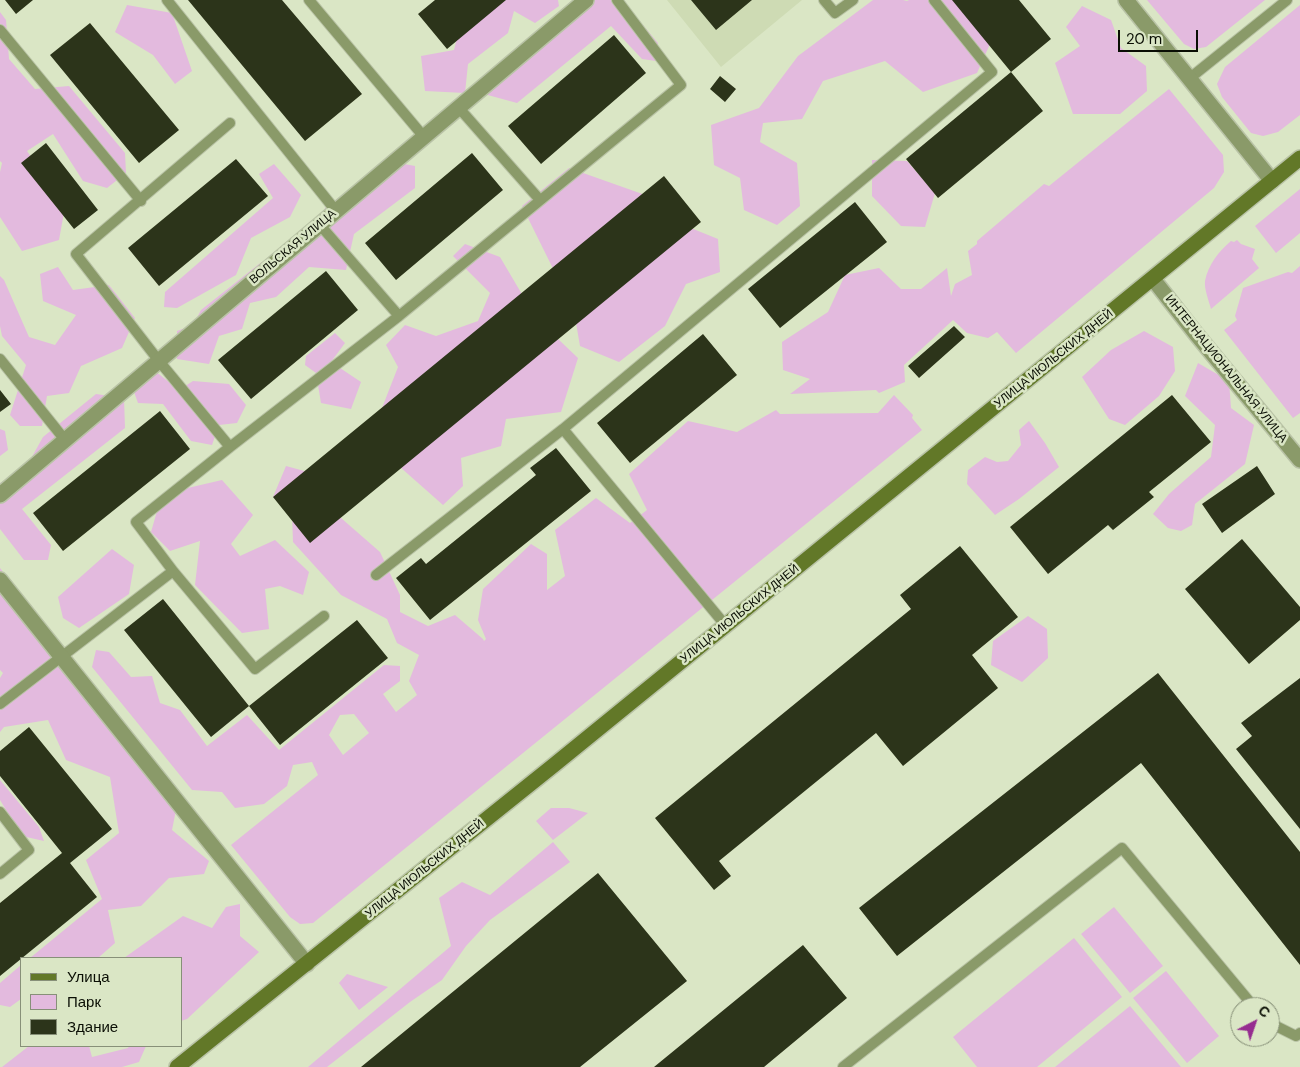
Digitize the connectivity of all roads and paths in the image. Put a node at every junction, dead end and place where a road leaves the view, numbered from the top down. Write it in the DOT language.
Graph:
graph roads {
  1 [pos="167,0"];
  2 [pos="309,0"];
  3 [pos="586,0"];
  4 [pos="617,0"];
  5 [pos="824,0"];
  6 [pos="852,0"];
  7 [pos="934,0"];
  8 [pos="1126,0"];
  9 [pos="1287,0"];
  10 [pos="0,30"];
  11 [pos="1190,78"];
  12 [pos="459,108"];
  13 [pos="230,123"];
  14 [pos="424,137"];
  15 [pos="1300,158"];
  16 [pos="1272,181"];
  17 [pos="540,200"];
  18 [pos="141,201"];
  19 [pos="336,211"];
  20 [pos="320,225"];
  21 [pos="1153,279"];
  22 [pos="399,316"];
  23 [pos="0,359"];
  24 [pos="159,361"];
  25 [pos="563,429"];
  26 [pos="65,440"];
  27 [pos="230,447"];
  28 [pos="1300,460"];
  29 [pos="0,495"];
  30 [pos="173,571"];
  31 [pos="376,575"];
  32 [pos="0,580"];
  33 [pos="324,616"];
  34 [pos="726,626"];
  35 [pos="62,657"];
  36 [pos="0,704"];
  37 [pos="0,812"];
  38 [pos="0,874"];
  39 [pos="307,964"];
  40 [pos="1246,997"];
  41 [pos="1280,1027"];
  42 [pos="1300,1033"];
  43 [pos="178,1067"];
  44 [pos="843,1067"];
  1 -- 19 [label="lane"];
  2 -- 14 [label="lane"];
  3 -- 12 [label="street, ВОЛЬСКАЯ УЛИЦА"];
  4 -- 17 [label="lane"];
  5 -- 6 [label="lane"];
  7 -- 25 [label="lane"];
  8 -- 11 [label="street"];
  9 -- 11 [label="lane"];
  10 -- 18 [label="lane"];
  11 -- 16 [label="street"];
  12 -- 14 [label="street, ВОЛЬСКАЯ УЛИЦА"];
  12 -- 17 [label="lane"];
  13 -- 18 [label="lane"];
  14 -- 19 [label="street, ВОЛЬСКАЯ УЛИЦА"];
  15 -- 16 [label="street, УЛИЦА ИЮЛЬСКИХ ДНЕЙ"];
  16 -- 21 [label="street, УЛИЦА ИЮЛЬСКИХ ДНЕЙ"];
  17 -- 22 [label="lane"];
  18 -- 24 [label="lane"];
  19 -- 20 [label="street, ВОЛЬСКАЯ УЛИЦА"];
  20 -- 22 [label="lane"];
  20 -- 24 [label="street, ВОЛЬСКАЯ УЛИЦА"];
  21 -- 28 [label="street, ИНТЕРНАЦИОНАЛЬНАЯ УЛИЦА"];
  21 -- 34 [label="street, УЛИЦА ИЮЛЬСКИХ ДНЕЙ"];
  22 -- 27 [label="lane"];
  23 -- 26 [label="lane"];
  24 -- 26 [label="street, ВОЛЬСКАЯ УЛИЦА"];
  24 -- 27 [label="lane"];
  25 -- 31 [label="lane"];
  25 -- 34 [label="lane"];
  26 -- 29 [label="street, ВОЛЬСКАЯ УЛИЦА"];
  27 -- 30 [label="lane"];
  30 -- 33 [label="lane"];
  30 -- 35 [label="lane"];
  32 -- 35 [label="street"];
  34 -- 39 [label="street, УЛИЦА ИЮЛЬСКИХ ДНЕЙ"];
  35 -- 36 [label="lane"];
  35 -- 39 [label="street"];
  37 -- 38 [label="lane"];
  39 -- 43 [label="street, УЛИЦА ИЮЛЬСКИХ ДНЕЙ"];
  40 -- 44 [label="lane"];
  41 -- 42 [label="lane"];
}
